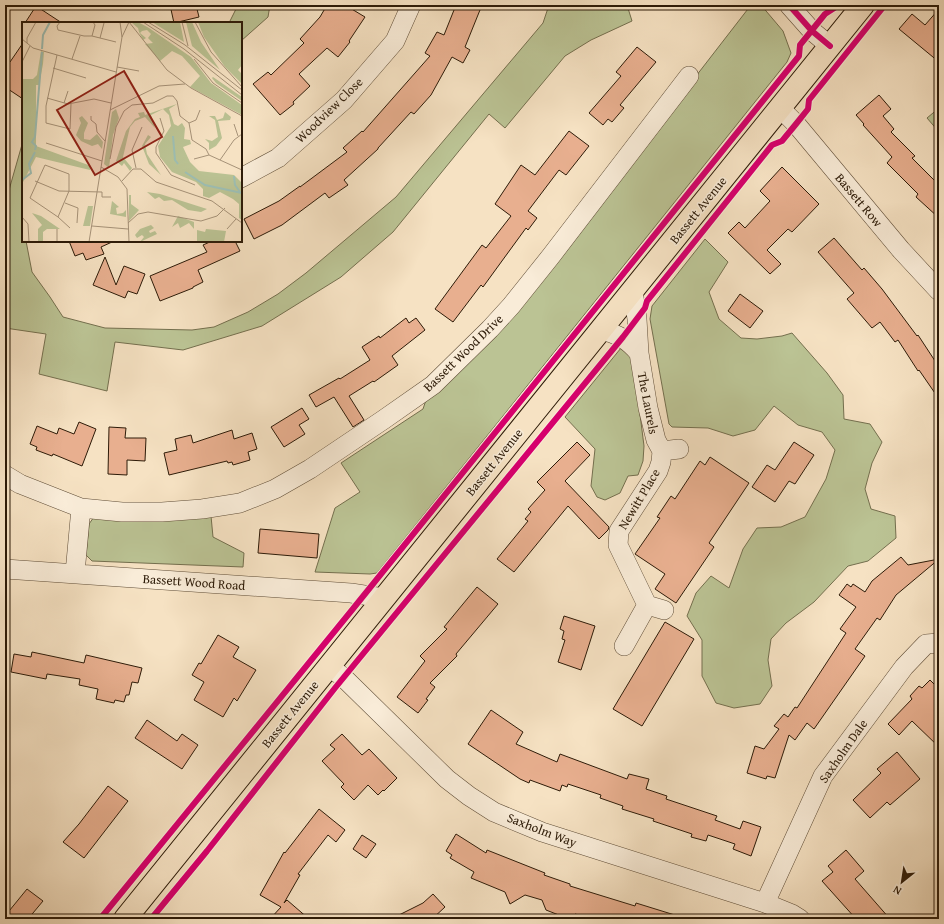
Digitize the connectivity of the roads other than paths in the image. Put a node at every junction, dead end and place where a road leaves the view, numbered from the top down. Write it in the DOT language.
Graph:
graph roads {
  1 [pos="411,5"];
  2 [pos="789,5"];
  3 [pos="863,5"];
  4 [pos="830,46"];
  5 [pos="689,76"];
  6 [pos="780,108"];
  7 [pos="242,177"];
  8 [pos="633,290"];
  9 [pos="939,291"];
  10 [pos="601,330"];
  11 [pos="639,353"];
  12 [pos="671,450"];
  13 [pos="5,475"];
  14 [pos="81,508"];
  15 [pos="5,569"];
  16 [pos="75,573"];
  17 [pos="383,598"];
  18 [pos="939,643"];
  19 [pos="624,646"];
  20 [pos="329,666"];
  21 [pos="765,903"];
  22 [pos="125,919"];
  23 [pos="800,919"];
  1 -- 7 [label="street, Woodview Close"];
  2 -- 4 [label="street"];
  3 -- 4 [label="main road, Bassett Avenue"];
  4 -- 6 [label="main road, Bassett Avenue"];
  5 -- 14 [label="street, Bassett Wood Drive"];
  6 -- 8 [label="main road, Bassett Avenue"];
  6 -- 9 [label="street, Bassett Row"];
  8 -- 10 [label="main road, Bassett Avenue"];
  8 -- 11 [label="street, The Laurels"];
  10 -- 11 [label="street, The Laurels"];
  10 -- 17 [label="main road, Bassett Avenue"];
  11 -- 12 [label="street, The Laurels"];
  12 -- 19 [label="street, Newitt Place"];
  13 -- 14 [label="street, Bassett Wood Drive"];
  14 -- 16 [label="street"];
  15 -- 16 [label="street, Bassett Wood Road"];
  16 -- 17 [label="street, Bassett Wood Road"];
  17 -- 20 [label="main road, Bassett Avenue"];
  18 -- 21 [label="street, Saxholm Dale"];
  20 -- 21 [label="street, Saxholm Way"];
  20 -- 22 [label="main road, Bassett Avenue"];
  21 -- 23 [label="street, Saxholm Way"];
}
